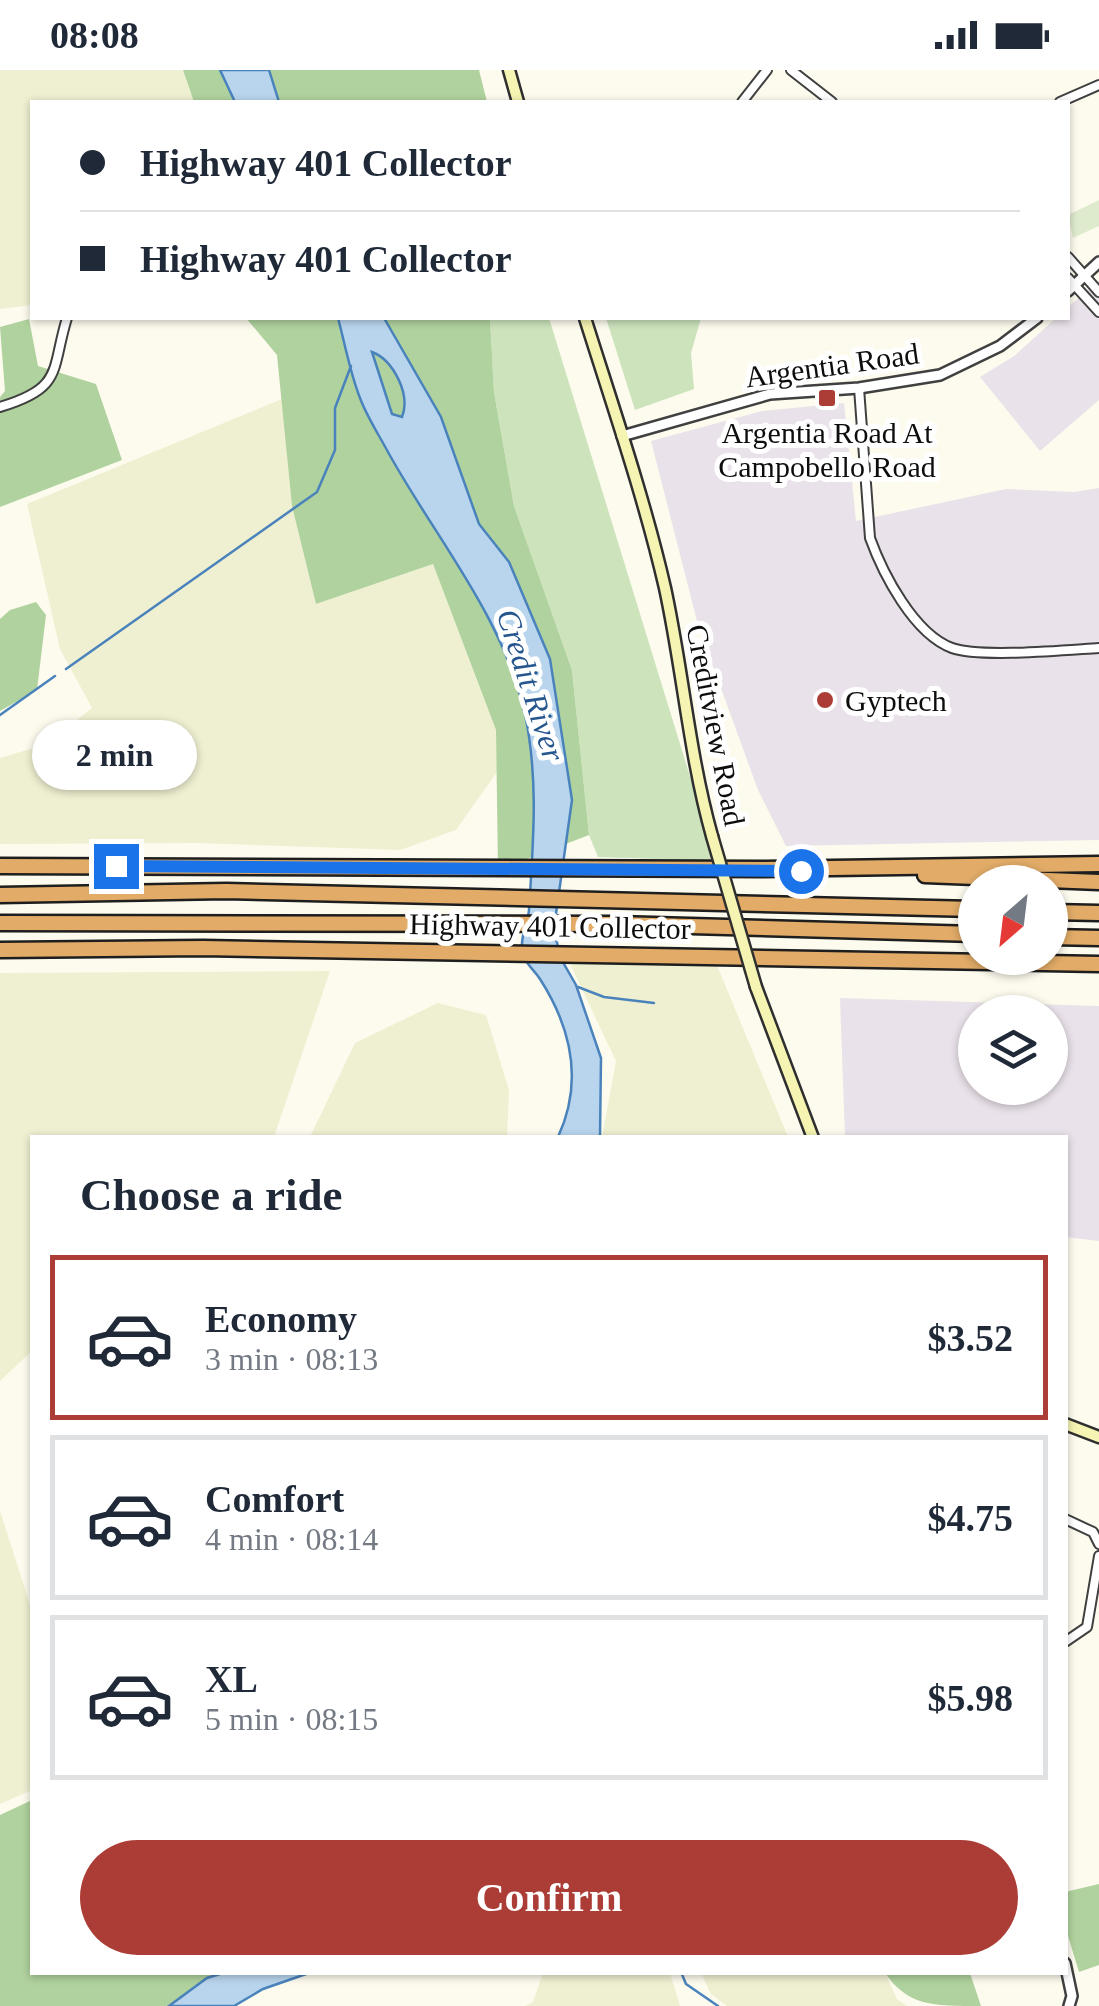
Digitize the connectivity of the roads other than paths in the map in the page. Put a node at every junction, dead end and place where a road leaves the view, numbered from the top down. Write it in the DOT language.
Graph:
graph roads {
  1 [pos="509,70"];
  2 [pos="768,70"];
  3 [pos="791,70"];
  4 [pos="1099,85"];
  5 [pos="517,100"];
  6 [pos="744,100"];
  7 [pos="829,100"];
  8 [pos="1065,100"];
  9 [pos="1070,259"];
  10 [pos="1099,262"];
  11 [pos="1085,275"];
  12 [pos="1070,285"];
  13 [pos="1099,292"];
  14 [pos="1099,312"];
  15 [pos="67,320"];
  16 [pos="586,320"];
  17 [pos="1035,320"];
  18 [pos="859,388"];
  19 [pos="0,407"];
  20 [pos="622,436"];
  21 [pos="1099,648"];
  22 [pos="1099,864"];
  23 [pos="1,866"];
  24 [pos="764,869"];
  25 [pos="1099,882"];
  26 [pos="0,895"];
  27 [pos="958,908"];
  28 [pos="1068,912"];
  29 [pos="1099,913"];
  30 [pos="0,923"];
  31 [pos="958,934"];
  32 [pos="1068,937"];
  33 [pos="1099,938"];
  34 [pos="0,950"];
  35 [pos="1099,964"];
  36 [pos="812,1135"];
  37 [pos="1068,1425"];
  38 [pos="1099,1437"];
  39 [pos="1068,1520"];
  40 [pos="1099,1544"];
  41 [pos="1099,1556"];
  42 [pos="1068,1640"];
  43 [pos="1067,1975"];
  44 [pos="1071,2001"];
  1 -- 5 [label="main road"];
  2 -- 6 [label="street"];
  3 -- 7 [label="street"];
  4 -- 8 [label="street"];
  9 -- 11 [label="street"];
  10 -- 11 [label="street"];
  11 -- 12 [label="street"];
  11 -- 13 [label="street"];
  12 -- 14 [label="street"];
  15 -- 19 [label="street"];
  16 -- 20 [label="main road, Creditview Road"];
  17 -- 18 [label="street, Argentia Road"];
  18 -- 20 [label="street, Argentia Road"];
  18 -- 21 [label="street"];
  20 -- 36 [label="main road, Creditview Road, bridge"];
  22 -- 24 [label="highway, Highway 401 Collector"];
  23 -- 24 [label="highway, Highway 401 Collector"];
  24 -- 25 [label="highway"];
  26 -- 27 [label="highway"];
  28 -- 29 [label="highway"];
  30 -- 31 [label="highway"];
  32 -- 33 [label="highway"];
  34 -- 35 [label="highway, Highway 401 Collector"];
  37 -- 38 [label="main road"];
  39 -- 40 [label="street"];
  41 -- 42 [label="street"];
  43 -- 44 [label="street"];
}
